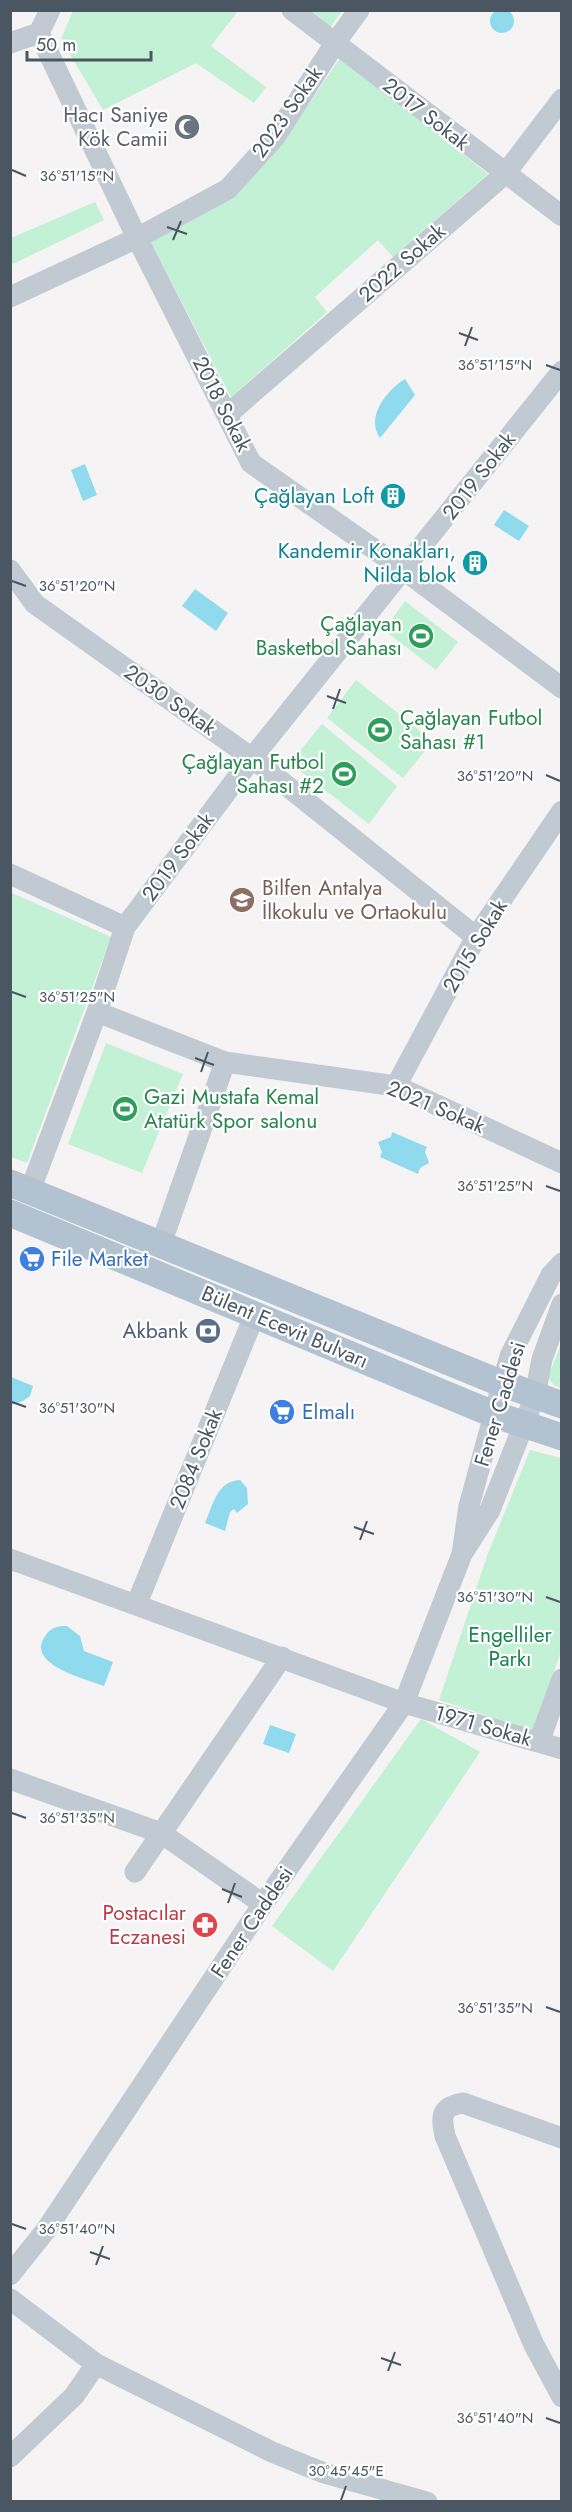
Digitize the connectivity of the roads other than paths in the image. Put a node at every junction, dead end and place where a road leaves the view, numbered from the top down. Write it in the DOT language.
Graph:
graph roads {
  1 [pos="50,10"];
  2 [pos="291,10"];
  3 [pos="359,10"];
  4 [pos="39,33"];
  5 [pos="10,44"];
  6 [pos="335,44"];
  7 [pos="561,99"];
  8 [pos="505,174"];
  9 [pos="561,216"];
  10 [pos="136,238"];
  11 [pos="10,297"];
  12 [pos="561,371"];
  13 [pos="228,414"];
  14 [pos="10,570"];
  15 [pos="404,570"];
  16 [pos="561,688"];
  17 [pos="252,758"];
  18 [pos="561,811"];
  19 [pos="10,874"];
  20 [pos="125,927"];
  21 [pos="476,937"];
  22 [pos="97,1012"];
  23 [pos="225,1062"];
  24 [pos="396,1086"];
  25 [pos="561,1163"];
  26 [pos="20,1187"];
  27 [pos="11,1215"];
  28 [pos="161,1244"];
  29 [pos="561,1263"];
  30 [pos="561,1304"];
  31 [pos="255,1314"];
  32 [pos="503,1384"];
  33 [pos="535,1396"];
  34 [pos="561,1405"];
  35 [pos="493,1414"];
  36 [pos="524,1424"];
  37 [pos="561,1437"];
  38 [pos="462,1554"];
  39 [pos="10,1558"];
  40 [pos="136,1603"];
  41 [pos="282,1657"];
  42 [pos="561,1679"];
  43 [pos="404,1703"];
  44 [pos="539,1742"];
  45 [pos="561,1749"];
  46 [pos="10,1779"];
  47 [pos="161,1833"];
  48 [pos="135,1872"];
  49 [pos="263,1904"];
  50 [pos="561,2138"];
  51 [pos="10,2275"];
  52 [pos="10,2299"];
  53 [pos="96,2364"];
  54 [pos="561,2397"];
  55 [pos="10,2457"];
  56 [pos="427,2502"];
  1 -- 4 [label="street"];
  2 -- 6 [label="street, 2017 Sokak"];
  3 -- 6 [label="street, 2023 Sokak"];
  4 -- 5 [label="street"];
  4 -- 10 [label="street, 2018 Sokak"];
  6 -- 8 [label="street, 2017 Sokak"];
  6 -- 10 [label="street, 2023 Sokak"];
  7 -- 8 [label="street, 2022 Sokak"];
  8 -- 9 [label="street, 2017 Sokak"];
  8 -- 13 [label="street, 2022 Sokak"];
  10 -- 11 [label="street, 2023 Sokak"];
  10 -- 13 [label="street, 2018 Sokak"];
  12 -- 15 [label="street, 2019 Sokak"];
  13 -- 15 [label="street, 2018 Sokak"];
  14 -- 17 [label="street, 2030 Sokak"];
  15 -- 16 [label="street, 2018 Sokak"];
  15 -- 17 [label="street, 2019 Sokak"];
  17 -- 20 [label="street, 2019 Sokak"];
  17 -- 21 [label="street, 2030 Sokak"];
  18 -- 21 [label="street, 2015 Sokak"];
  19 -- 20 [label="street"];
  20 -- 22 [label="street, 2019 Sokak"];
  21 -- 24 [label="street, 2015 Sokak"];
  22 -- 23 [label="street, 2021 Sokak"];
  22 -- 26 [label="street, 2019 Sokak"];
  23 -- 24 [label="street, 2021 Sokak"];
  23 -- 28 [label="street"];
  24 -- 25 [label="street, 2021 Sokak"];
  26 -- 28 [label="main road, Bülent Ecevit Bulvarı"];
  27 -- 31 [label="main road, Bülent Ecevit Bulvarı"];
  28 -- 32 [label="main road, Bülent Ecevit Bulvarı"];
  29 -- 32 [label="street, Fener Caddesi"];
  30 -- 33 [label="street, Fener Caddesi"];
  31 -- 35 [label="main road, Bülent Ecevit Bulvarı"];
  31 -- 40 [label="street, 2084 Sokak"];
  32 -- 33 [label="main road, Bülent Ecevit Bulvarı"];
  32 -- 35 [label="street, Fener Caddesi"];
  33 -- 34 [label="main road, Bülent Ecevit Bulvarı"];
  33 -- 36 [label="street, Fener Caddesi"];
  35 -- 36 [label="main road, Bülent Ecevit Bulvarı"];
  35 -- 38 [label="street, Fener Caddesi"];
  36 -- 37 [label="main road, Bülent Ecevit Bulvarı"];
  36 -- 38 [label="street, Fener Caddesi"];
  38 -- 43 [label="street, Fener Caddesi"];
  39 -- 40 [label="street, 1971 Sokak"];
  40 -- 41 [label="street, 1971 Sokak"];
  41 -- 43 [label="street, 1971 Sokak"];
  41 -- 47 [label="street"];
  42 -- 44 [label="street"];
  43 -- 44 [label="street, 1971 Sokak"];
  43 -- 49 [label="street, Fener Caddesi"];
  44 -- 45 [label="street, 1971 Sokak"];
  46 -- 47 [label="street"];
  47 -- 48 [label="street"];
  47 -- 49 [label="street"];
  49 -- 51 [label="street, Fener Caddesi"];
  50 -- 54 [label="street"];
  52 -- 53 [label="street"];
  53 -- 55 [label="street"];
  53 -- 56 [label="street"];
}
